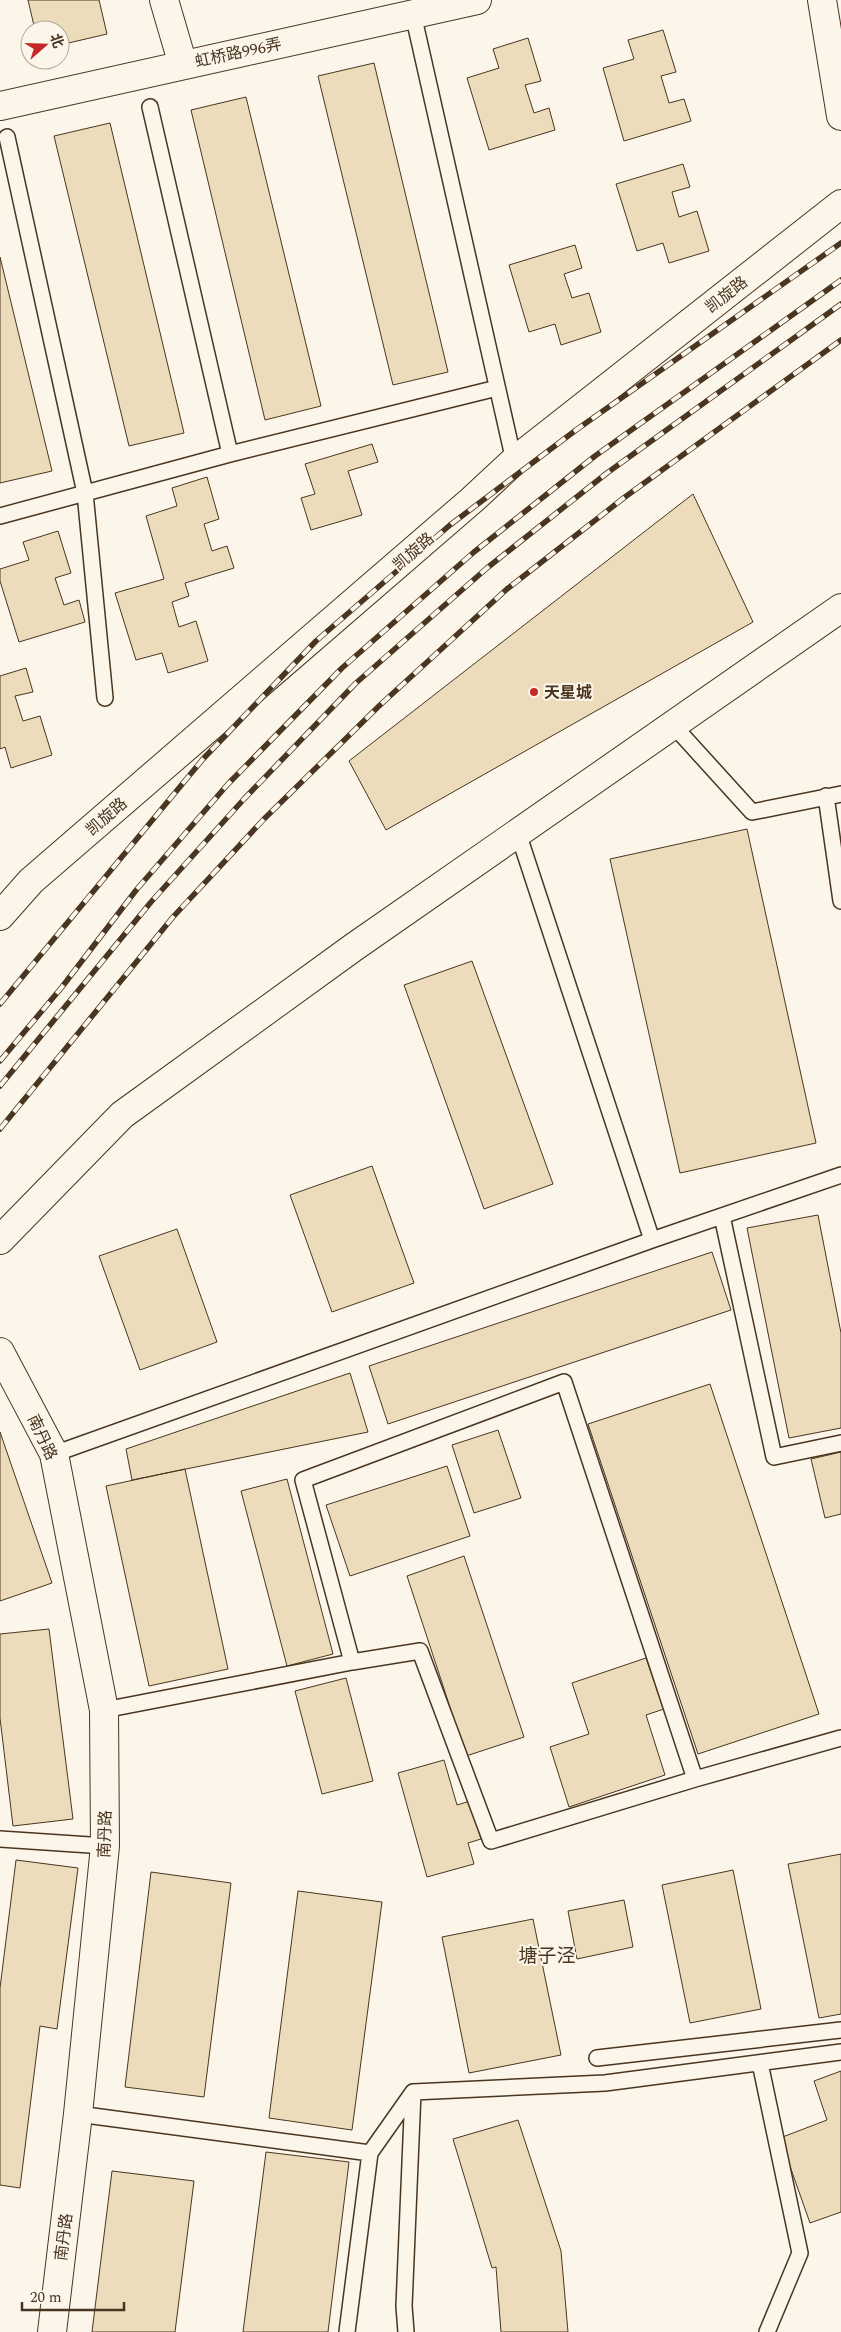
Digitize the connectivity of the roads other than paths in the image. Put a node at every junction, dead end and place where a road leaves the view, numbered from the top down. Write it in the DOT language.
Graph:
graph roads {
  1 [pos="164,0"];
  2 [pos="477,0"];
  3 [pos="822,0"];
  4 [pos="413,14"];
  5 [pos="183,64"];
  6 [pos="0,106"];
  7 [pos="150,107"];
  8 [pos="841,116"];
  9 [pos="7,138"];
  10 [pos="841,204"];
  11 [pos="497,388"];
  12 [pos="230,454"];
  13 [pos="514,461"];
  14 [pos="86,493"];
  15 [pos="0,516"];
  16 [pos="841,608"];
  17 [pos="105,698"];
  18 [pos="673,725"];
  19 [pos="834,795"];
  20 [pos="518,832"];
  21 [pos="841,901"];
  22 [pos="0,916"];
  23 [pos="841,1175"];
  24 [pos="722,1216"];
  25 [pos="0,1240"];
  26 [pos="652,1240"];
  27 [pos="0,1352"];
  28 [pos="841,1443"];
  29 [pos="54,1454"];
  30 [pos="352,1662"];
  31 [pos="104,1710"];
  32 [pos="841,1738"];
  33 [pos="695,1779"];
  34 [pos="0,1840"];
  35 [pos="105,1846"];
  36 [pos="841,2030"];
  37 [pos="841,2052"];
  38 [pos="597,2058"];
  39 [pos="760,2063"];
  40 [pos="413,2092"];
  41 [pos="78,2114"];
  42 [pos="370,2153"];
  43 [pos="52,2332"];
  44 [pos="348,2332"];
  45 [pos="406,2332"];
  46 [pos="767,2332"];
  1 -- 5 [label="street"];
  2 -- 4 [label="street, 虹桥路996弄"];
  3 -- 8 [label="street"];
  4 -- 5 [label="street, 虹桥路996弄"];
  4 -- 11 [label="lane"];
  5 -- 6 [label="street, 虹桥路996弄"];
  7 -- 12 [label="lane"];
  9 -- 14 [label="lane"];
  10 -- 13 [label="street, 凯旋路"];
  11 -- 12 [label="lane"];
  11 -- 13 [label="lane"];
  12 -- 14 [label="lane"];
  13 -- 22 [label="street, 凯旋路"];
  14 -- 15 [label="lane"];
  14 -- 17 [label="lane"];
  16 -- 18 [label="street"];
  18 -- 19 [label="lane"];
  18 -- 20 [label="street"];
  19 -- 21 [label="lane"];
  20 -- 25 [label="street"];
  20 -- 26 [label="lane"];
  23 -- 24 [label="lane"];
  24 -- 26 [label="lane"];
  24 -- 28 [label="lane"];
  26 -- 29 [label="lane"];
  27 -- 29 [label="street, 南丹路"];
  29 -- 31 [label="street, 南丹路"];
  30 -- 31 [label="lane"];
  30 -- 33 [label="lane"];
  30 -- 33 [label="lane"];
  31 -- 35 [label="street, 南丹路"];
  32 -- 33 [label="lane"];
  34 -- 35 [label="lane"];
  35 -- 41 [label="street, 南丹路"];
  36 -- 38 [label="lane"];
  37 -- 39 [label="lane"];
  39 -- 40 [label="lane"];
  39 -- 46 [label="lane"];
  40 -- 42 [label="lane"];
  40 -- 45 [label="lane"];
  41 -- 42 [label="lane"];
  41 -- 43 [label="street, 南丹路"];
  42 -- 44 [label="lane"];
}
